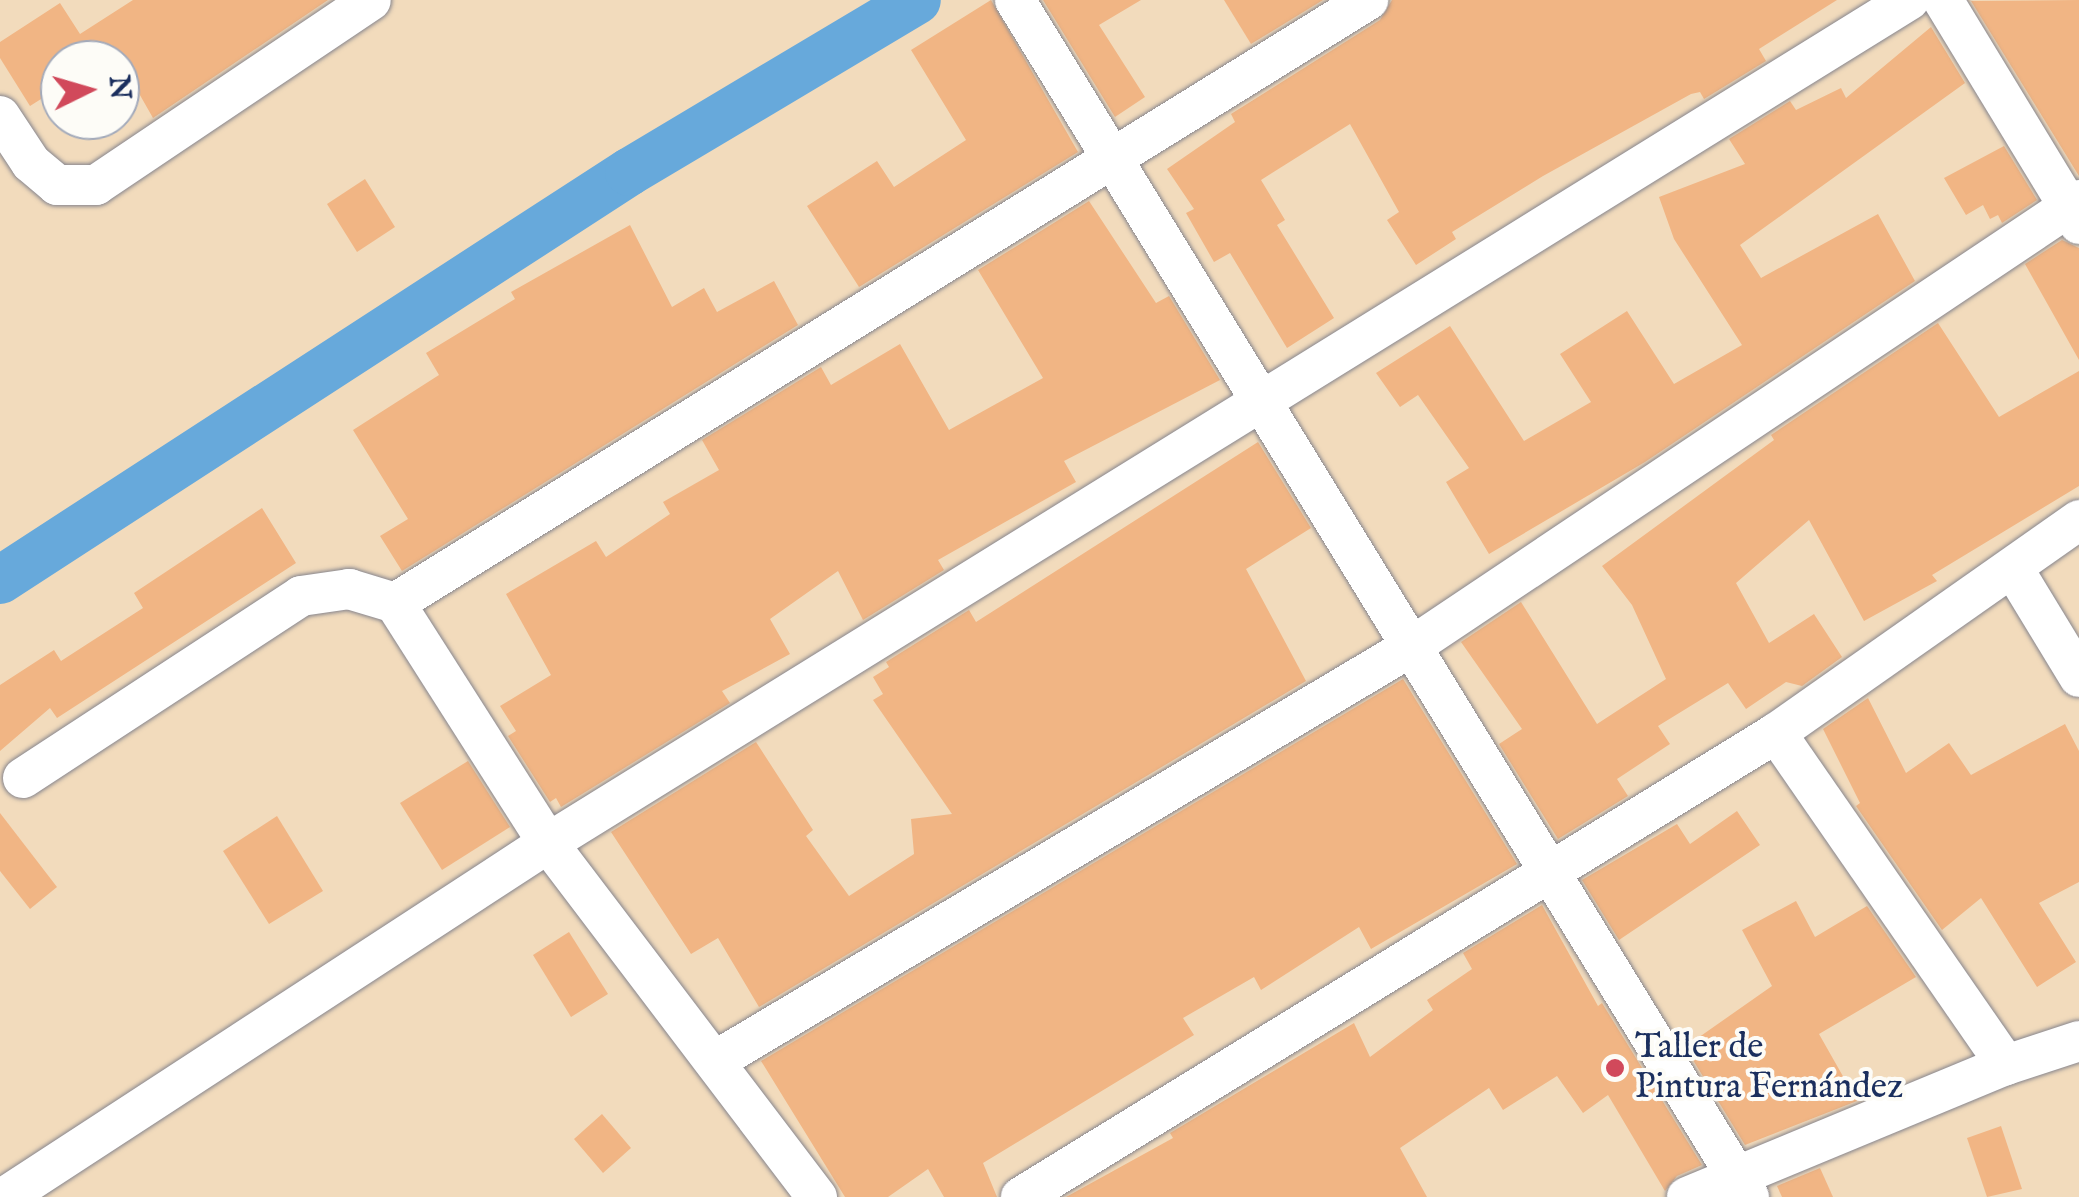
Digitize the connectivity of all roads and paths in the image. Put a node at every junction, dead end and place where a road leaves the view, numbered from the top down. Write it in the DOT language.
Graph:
graph roads {
  1 [pos="371,0"];
  2 [pos="1015,0"];
  3 [pos="1368,0"];
  4 [pos="1909,0"];
  5 [pos="1943,0"];
  6 [pos="0,116"];
  7 [pos="1110,162"];
  8 [pos="2076,210"];
  9 [pos="1262,404"];
  10 [pos="2079,520"];
  11 [pos="2014,570"];
  12 [pos="395,603"];
  13 [pos="1414,644"];
  14 [pos="2079,677"];
  15 [pos="1776,733"];
  16 [pos="23,778"];
  17 [pos="548,842"];
  18 [pos="1554,872"];
  19 [pos="2079,1041"];
  20 [pos="715,1061"];
  21 [pos="2006,1065"];
  22 [pos="1745,1187"];
  23 [pos="5,1197"];
  24 [pos="817,1197"];
  25 [pos="1021,1197"];
  26 [pos="1687,1197"];
  1 -- 6 [label="street"];
  2 -- 7 [label="street"];
  3 -- 7 [label="street"];
  4 -- 9 [label="street"];
  5 -- 8 [label="street"];
  7 -- 9 [label="street"];
  7 -- 12 [label="street"];
  8 -- 13 [label="street"];
  9 -- 13 [label="street"];
  9 -- 17 [label="street"];
  10 -- 11 [label="street"];
  11 -- 14 [label="street"];
  11 -- 15 [label="street"];
  12 -- 16 [label="street"];
  12 -- 17 [label="street"];
  13 -- 18 [label="street"];
  13 -- 20 [label="street"];
  15 -- 18 [label="street"];
  15 -- 21 [label="street"];
  17 -- 20 [label="street"];
  17 -- 23 [label="street"];
  18 -- 22 [label="street"];
  18 -- 25 [label="street"];
  19 -- 21 [label="street"];
  20 -- 24 [label="street"];
  21 -- 22 [label="street"];
  22 -- 26 [label="street"];
}
